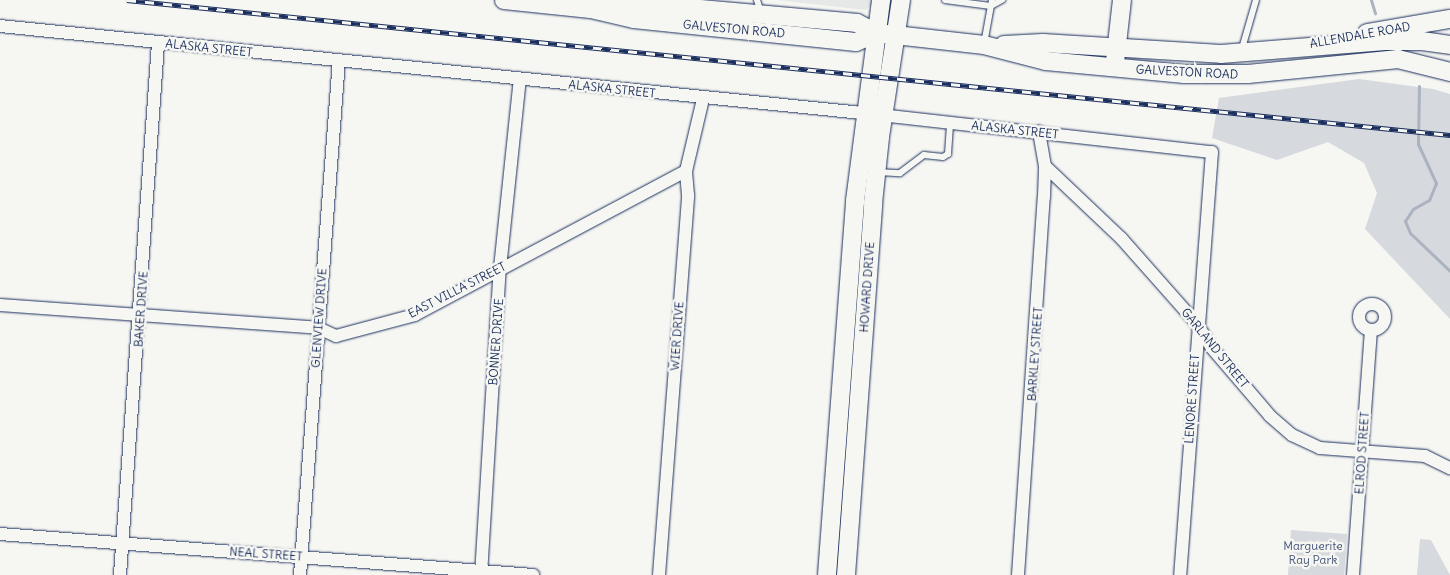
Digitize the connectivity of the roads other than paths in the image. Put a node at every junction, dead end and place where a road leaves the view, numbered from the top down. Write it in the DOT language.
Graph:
graph roads {
  1 [pos="506,0"];
  2 [pos="881,0"];
  3 [pos="901,0"];
  4 [pos="944,0"];
  5 [pos="1002,0"];
  6 [pos="1122,0"];
  7 [pos="1256,0"];
  8 [pos="959,1"];
  9 [pos="974,2"];
  10 [pos="991,3"];
  11 [pos="759,7"];
  12 [pos="699,18"];
  13 [pos="1450,20"];
  14 [pos="0,26"];
  15 [pos="877,33"];
  16 [pos="897,35"];
  17 [pos="158,43"];
  18 [pos="984,45"];
  19 [pos="1450,45"];
  20 [pos="1118,50"];
  21 [pos="1271,50"];
  22 [pos="1186,54"];
  23 [pos="1240,54"];
  24 [pos="1398,59"];
  25 [pos="339,60"];
  26 [pos="1450,62"];
  27 [pos="1114,68"];
  28 [pos="1450,72"];
  29 [pos="1184,74"];
  30 [pos="520,79"];
  31 [pos="703,99"];
  32 [pos="866,114"];
  33 [pos="884,116"];
  34 [pos="950,123"];
  35 [pos="1039,132"];
  36 [pos="1213,163"];
  37 [pos="1045,166"];
  38 [pos="686,171"];
  39 [pos="877,172"];
  40 [pos="500,268"];
  41 [pos="0,305"];
  42 [pos="140,315"];
  43 [pos="1197,324"];
  44 [pos="318,328"];
  45 [pos="1371,331"];
  46 [pos="839,410"];
  47 [pos="858,412"];
  48 [pos="1362,453"];
  49 [pos="1450,468"];
  50 [pos="0,534"];
  51 [pos="123,543"];
  52 [pos="301,556"];
  53 [pos="481,573"];
  54 [pos="120,575"];
  55 [pos="300,575"];
  56 [pos="533,575"];
  57 [pos="659,575"];
  58 [pos="827,575"];
  59 [pos="846,575"];
  60 [pos="1018,575"];
  61 [pos="1180,575"];
  62 [pos="1353,575"];
  1 -- 12 [label="main road, GALVESTON ROAD"];
  2 -- 15 [label="main road, HOWARD DRIVE"];
  3 -- 16 [label="main road, HOWARD DRIVE"];
  4 -- 8 [label="lane"];
  5 -- 10 [label="lane"];
  6 -- 20 [label="main road"];
  7 -- 23 [label="lane"];
  8 -- 9 [label="lane"];
  9 -- 10 [label="lane"];
  10 -- 18 [label="lane"];
  11 -- 12 [label="main road, GALVESTON ROAD"];
  11 -- 15 [label="main road, GALVESTON ROAD"];
  12 -- 15 [label="main road, GALVESTON ROAD"];
  13 -- 21 [label="main road, ALLENDALE ROAD"];
  14 -- 17 [label="street, ALASKA STREET"];
  15 -- 16 [label="main road, GALVESTON ROAD"];
  15 -- 32 [label="main road, HOWARD DRIVE"];
  16 -- 18 [label="main road, GALVESTON ROAD"];
  16 -- 33 [label="main road, HOWARD DRIVE"];
  17 -- 25 [label="street, ALASKA STREET"];
  17 -- 42 [label="street, BAKER DRIVE"];
  18 -- 20 [label="main road, GALVESTON ROAD"];
  18 -- 27 [label="main road, GALVESTON ROAD"];
  19 -- 21 [label="main road, GALVESTON ROAD"];
  20 -- 22 [label="main road, GALVESTON ROAD"];
  20 -- 27 [label="main road"];
  21 -- 23 [label="main road, GALVESTON ROAD"];
  22 -- 23 [label="main road, GALVESTON ROAD"];
  22 -- 29 [label="main road"];
  24 -- 26 [label="main road"];
  24 -- 28 [label="main road, GALVESTON ROAD"];
  24 -- 29 [label="main road, GALVESTON ROAD"];
  25 -- 30 [label="street, ALASKA STREET"];
  25 -- 44 [label="street, GLENVIEW DRIVE"];
  27 -- 29 [label="main road, GALVESTON ROAD"];
  30 -- 31 [label="street, ALASKA STREET"];
  30 -- 40 [label="street, BONNER DRIVE"];
  31 -- 32 [label="street, ALASKA STREET"];
  31 -- 38 [label="street, WIER DRIVE"];
  32 -- 33 [label="street, ALASKA STREET"];
  32 -- 46 [label="main road, HOWARD DRIVE"];
  33 -- 34 [label="street, ALASKA STREET"];
  33 -- 39 [label="main road, HOWARD DRIVE"];
  34 -- 35 [label="street, ALASKA STREET"];
  34 -- 39 [label="lane"];
  35 -- 36 [label="street, ALASKA STREET"];
  35 -- 37 [label="street, BARKLEY STREET"];
  36 -- 43 [label="street, LENORE STREET"];
  37 -- 43 [label="street, GARLAND STREET"];
  37 -- 60 [label="street, BARKLEY STREET"];
  38 -- 40 [label="street, EAST VILLA STREET"];
  38 -- 57 [label="street, WIER DRIVE"];
  39 -- 47 [label="main road, HOWARD DRIVE"];
  40 -- 44 [label="street, EAST VILLA STREET"];
  40 -- 53 [label="street, BONNER DRIVE"];
  41 -- 42 [label="street, EAST VILLA STREET"];
  42 -- 44 [label="street, EAST VILLA STREET"];
  42 -- 51 [label="street, BAKER DRIVE"];
  43 -- 48 [label="street, GARLAND STREET"];
  43 -- 61 [label="street, LENORE STREET"];
  44 -- 52 [label="street, GLENVIEW DRIVE"];
  45 -- 48 [label="street, ELROD STREET"];
  46 -- 47 [label="main road"];
  46 -- 58 [label="main road, HOWARD DRIVE"];
  47 -- 59 [label="main road, HOWARD DRIVE"];
  48 -- 49 [label="street, GARLAND STREET"];
  48 -- 62 [label="street, ELROD STREET"];
  50 -- 51 [label="street, NEAL STREET"];
  51 -- 52 [label="street, NEAL STREET"];
  51 -- 54 [label="street, BAKER DRIVE"];
  52 -- 53 [label="street, NEAL STREET"];
  52 -- 55 [label="street, GLENVIEW DRIVE"];
  53 -- 56 [label="street, NEAL STREET"];
}
